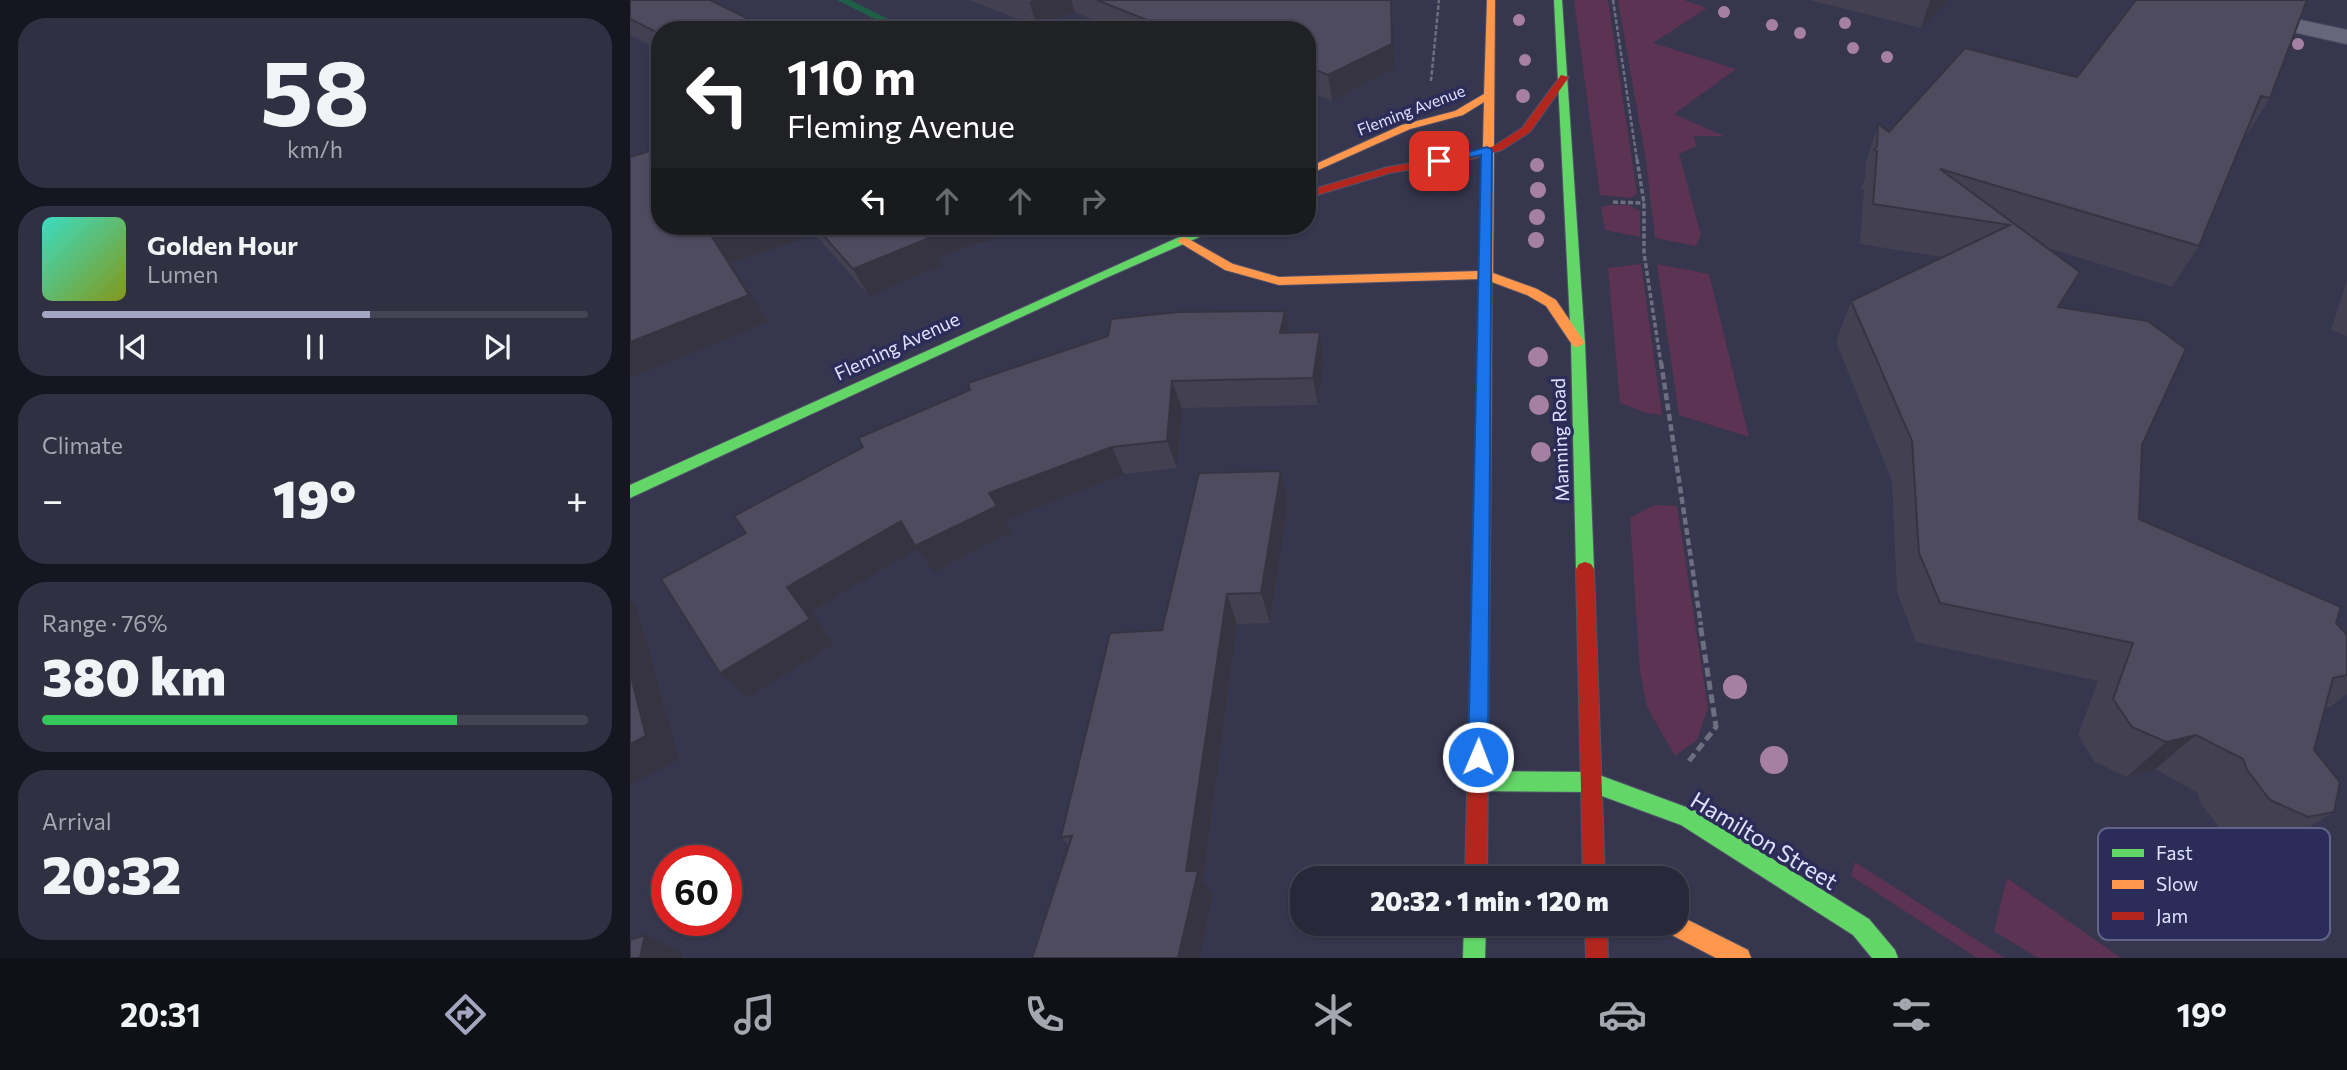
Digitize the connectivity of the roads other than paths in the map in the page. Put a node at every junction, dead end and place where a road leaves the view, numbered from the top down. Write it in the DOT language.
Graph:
graph roads {
  1 [pos="1491,0"];
  2 [pos="1558,0"];
  3 [pos="2178,0"];
  4 [pos="2347,37"];
  5 [pos="1564,77"];
  6 [pos="1488,96"];
  7 [pos="1487,150"];
  8 [pos="1316,168"];
  9 [pos="1316,192"];
  10 [pos="1194,235"];
  11 [pos="1184,241"];
  12 [pos="1486,275"];
  13 [pos="1578,344"];
  14 [pos="630,492"];
  15 [pos="1477,781"];
  16 [pos="1591,782"];
  17 [pos="1476,866"];
  18 [pos="1594,866"];
  19 [pos="1689,932"];
  20 [pos="1475,936"];
  21 [pos="1596,936"];
  22 [pos="1474,958"];
  23 [pos="1597,958"];
  24 [pos="1740,958"];
  25 [pos="1887,958"];
  1 -- 6 [label="main road"];
  2 -- 5 [label="main road, Manning Road"];
  3 -- 4 [label="street"];
  5 -- 7 [label="main road"];
  5 -- 13 [label="main road, Manning Road"];
  6 -- 7 [label="main road"];
  6 -- 8 [label="main road, Fleming Avenue"];
  7 -- 9 [label="main road"];
  7 -- 12 [label="main road"];
  10 -- 11 [label="main road, Fleming Avenue"];
  11 -- 12 [label="main road"];
  11 -- 14 [label="main road, Fleming Avenue"];
  12 -- 13 [label="main road"];
  12 -- 15 [label="main road"];
  13 -- 16 [label="main road, Manning Road"];
  15 -- 16 [label="main road, Hamilton Street"];
  15 -- 17 [label="main road"];
  16 -- 18 [label="main road, Manning Road"];
  16 -- 25 [label="main road, Hamilton Street"];
  19 -- 24 [label="main road"];
  20 -- 22 [label="main road"];
  21 -- 23 [label="main road"];
}
